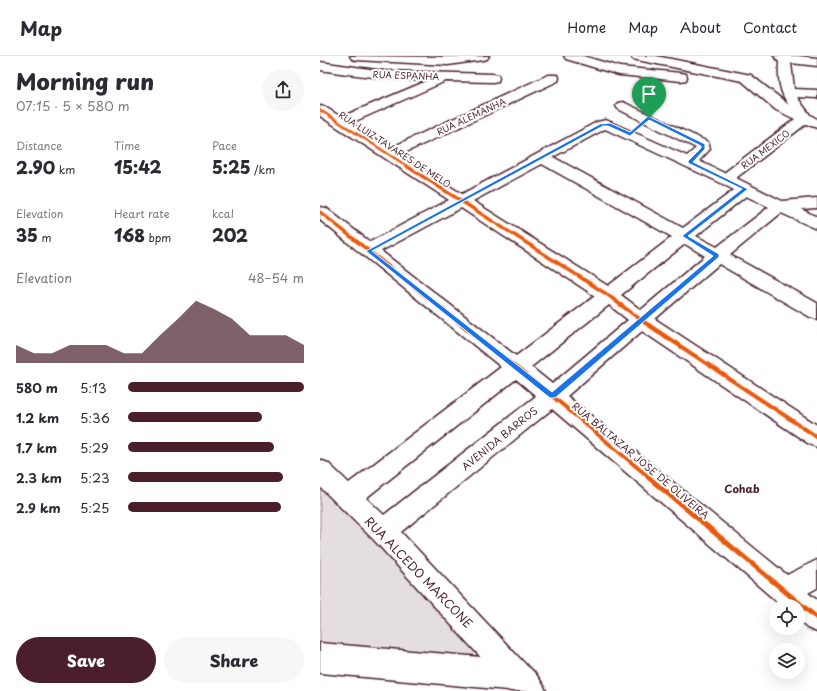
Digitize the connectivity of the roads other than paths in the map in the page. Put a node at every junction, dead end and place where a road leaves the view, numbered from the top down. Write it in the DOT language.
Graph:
graph roads {
  1 [pos="356,56"];
  2 [pos="484,56"];
  3 [pos="570,56"];
  4 [pos="637,56"];
  5 [pos="781,57"];
  6 [pos="817,62"];
  7 [pos="320,66"];
  8 [pos="448,77"];
  9 [pos="493,78"];
  10 [pos="554,78"];
  11 [pos="746,78"];
  12 [pos="788,93"];
  13 [pos="817,94"];
  14 [pos="623,106"];
  15 [pos="320,110"];
  16 [pos="811,117"];
  17 [pos="649,118"];
  18 [pos="340,123"];
  19 [pos="630,134"];
  20 [pos="389,154"];
  21 [pos="543,158"];
  22 [pos="690,162"];
  23 [pos="725,179"];
  24 [pos="745,189"];
  25 [pos="461,201"];
  26 [pos="817,204"];
  27 [pos="780,206"];
  28 [pos="320,212"];
  29 [pos="817,224"];
  30 [pos="684,236"];
  31 [pos="368,251"];
  32 [pos="717,256"];
  33 [pos="608,295"];
  34 [pos="817,312"];
  35 [pos="641,320"];
  36 [pos="516,367"];
  37 [pos="552,396"];
  38 [pos="817,437"];
  39 [pos="330,485"];
  40 [pos="383,531"];
  41 [pos="817,573"];
  42 [pos="785,591"];
  43 [pos="817,618"];
  44 [pos="320,658"];
  45 [pos="523,683"];
  1 -- 2 [label="street"];
  3 -- 11 [label="street"];
  4 -- 11 [label="street"];
  5 -- 6 [label="street"];
  5 -- 12 [label="street"];
  7 -- 8 [label="street, RUA ESPANHA"];
  8 -- 9 [label="street, RUA ESPANHA"];
  8 -- 18 [label="street"];
  10 -- 20 [label="street, RUA ALEMANHA"];
  11 -- 16 [label="street"];
  12 -- 13 [label="street"];
  12 -- 16 [label="street"];
  14 -- 17 [label="street"];
  15 -- 18 [label="street, RUA LUIZ TAVARES DE MELO"];
  16 -- 23 [label="street, RUA MEXICO"];
  17 -- 19 [label="street"];
  17 -- 22 [label="street"];
  18 -- 20 [label="street, RUA LUIZ TAVARES DE MELO"];
  19 -- 21 [label="street"];
  19 -- 22 [label="street"];
  20 -- 25 [label="street, RUA LUIZ TAVARES DE MELO"];
  21 -- 25 [label="street"];
  21 -- 30 [label="street"];
  22 -- 23 [label="street"];
  23 -- 24 [label="street"];
  24 -- 27 [label="street"];
  24 -- 30 [label="street"];
  25 -- 31 [label="street"];
  25 -- 33 [label="street, RUA LUIZ TAVARES DE MELO"];
  26 -- 27 [label="street"];
  27 -- 29 [label="street"];
  27 -- 32 [label="street, AVENIDA BARROS"];
  28 -- 31 [label="street, RUA BALTAZAR JOSE DE OLIVEIRA"];
  30 -- 32 [label="street"];
  30 -- 33 [label="street"];
  31 -- 36 [label="street, RUA BALTAZAR JOSE DE OLIVEIRA"];
  32 -- 34 [label="street"];
  32 -- 35 [label="street, AVENIDA BARROS"];
  33 -- 35 [label="street, RUA LUIZ TAVARES DE MELO"];
  33 -- 36 [label="street"];
  35 -- 37 [label="street, AVENIDA BARROS"];
  35 -- 38 [label="street, RUA LUIZ TAVARES DE MELO"];
  36 -- 37 [label="street, RUA BALTAZAR JOSE DE OLIVEIRA"];
  36 -- 39 [label="street"];
  37 -- 40 [label="street, AVENIDA BARROS"];
  37 -- 42 [label="street, RUA BALTAZAR JOSE DE OLIVEIRA"];
  39 -- 40 [label="street, RUA ALCEDO MARCONE"];
  40 -- 45 [label="street, RUA ALCEDO MARCONE"];
  41 -- 42 [label="street"];
  42 -- 43 [label="street, RUA BALTAZAR JOSE DE OLIVEIRA"];
  44 -- 45 [label="street"];
}
